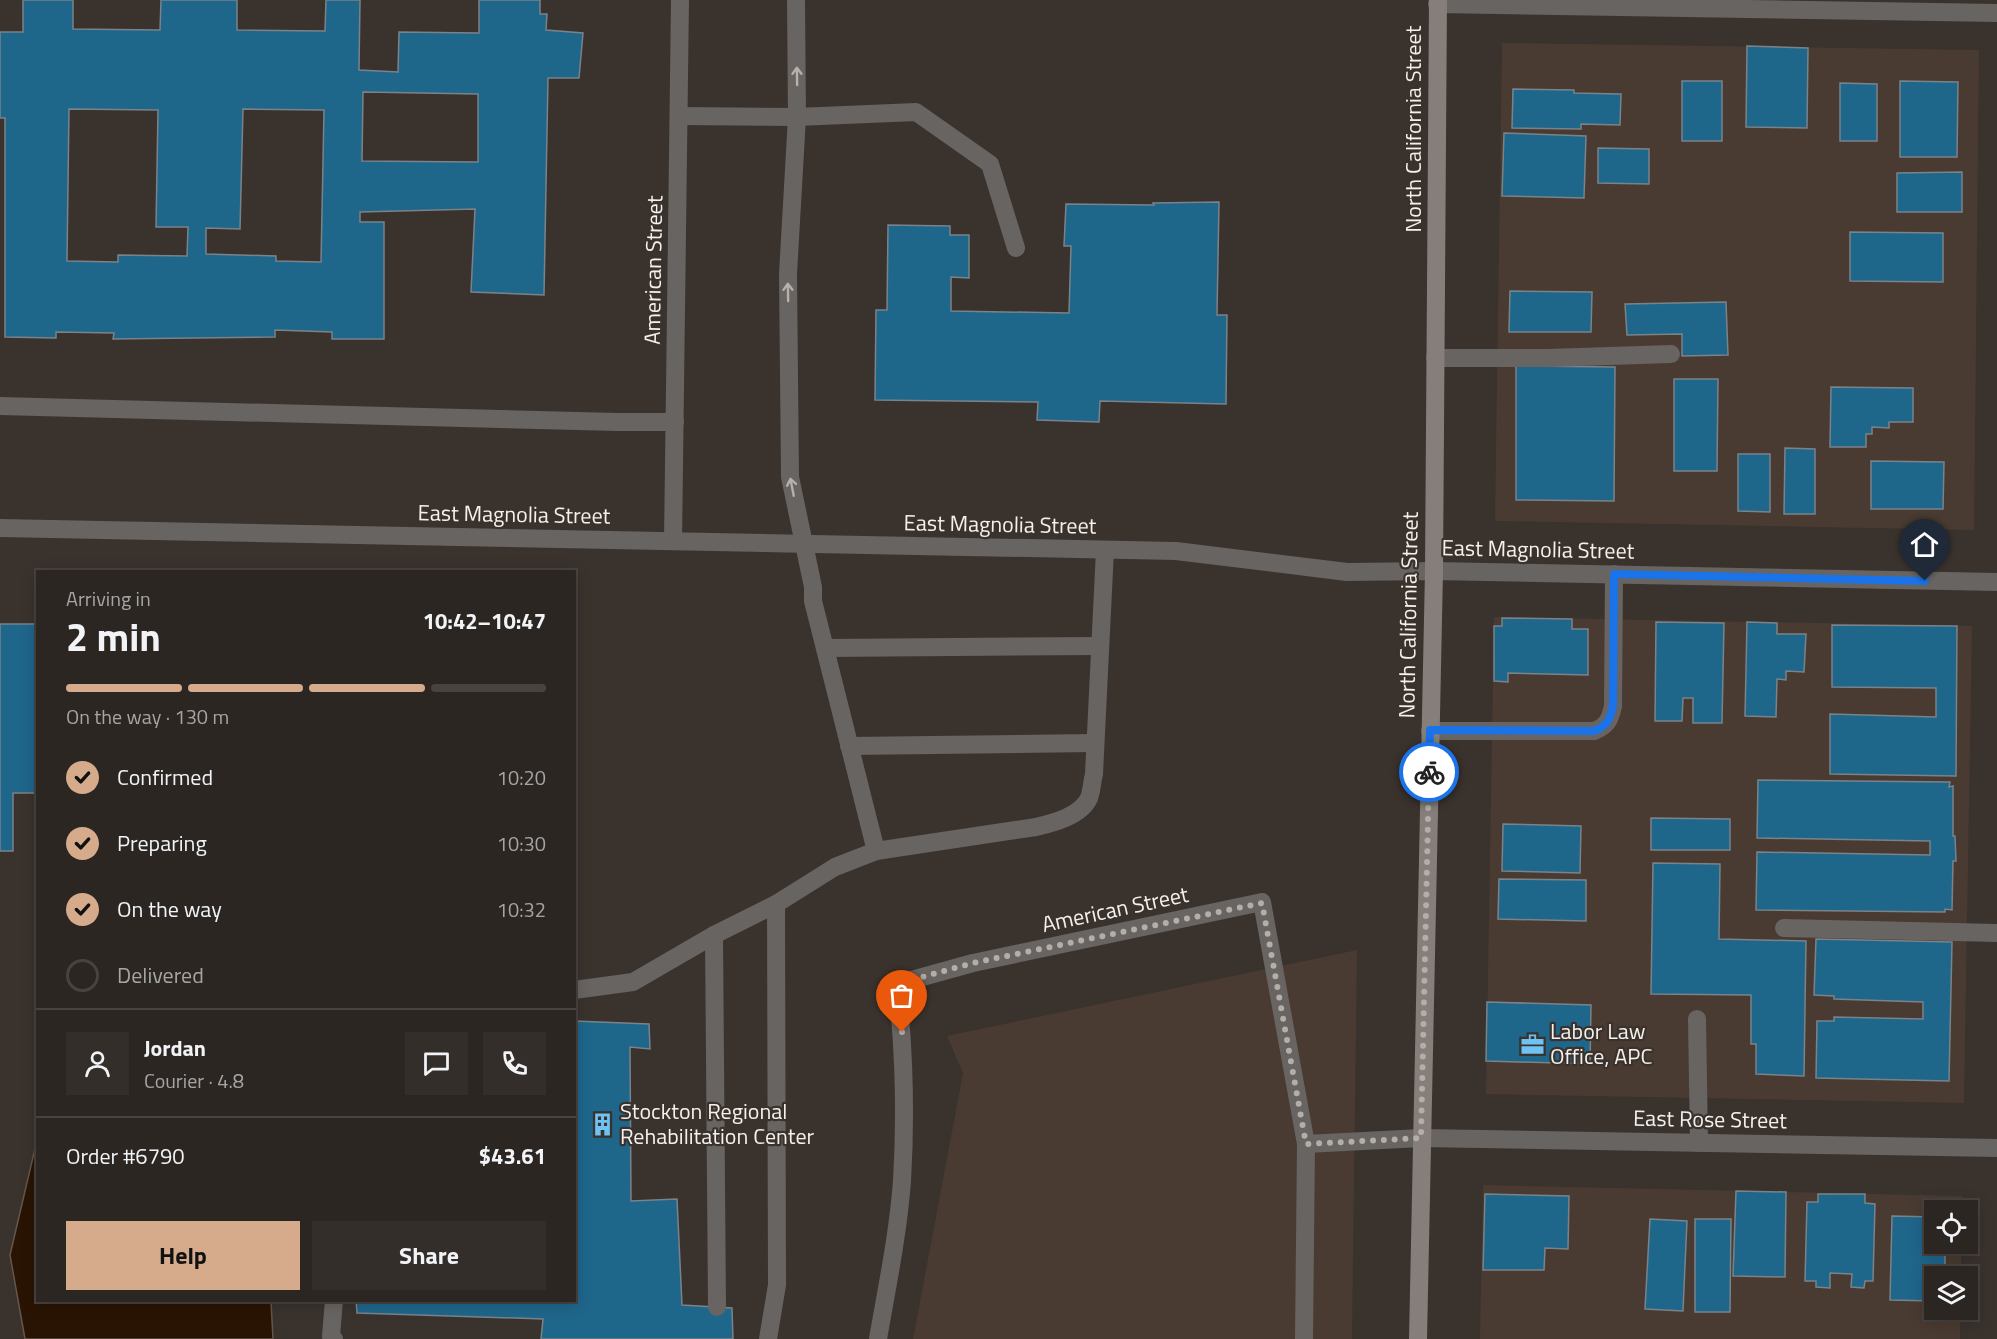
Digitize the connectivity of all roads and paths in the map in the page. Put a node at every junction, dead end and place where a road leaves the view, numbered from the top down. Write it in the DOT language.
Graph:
graph roads {
  1 [pos="680,0"];
  2 [pos="796,0"];
  3 [pos="1438,2"];
  4 [pos="1997,13"];
  5 [pos="679,116"];
  6 [pos="797,117"];
  7 [pos="1016,248"];
  8 [pos="1671,354"];
  9 [pos="1435,358"];
  10 [pos="0,406"];
  11 [pos="675,422"];
  12 [pos="0,528"];
  13 [pos="673,541"];
  14 [pos="803,544"];
  15 [pos="1105,550"];
  16 [pos="1434,571"];
  17 [pos="1614,574"];
  18 [pos="1997,582"];
  19 [pos="1100,646"];
  20 [pos="825,648"];
  21 [pos="1430,730"];
  22 [pos="1095,743"];
  23 [pos="849,746"];
  24 [pos="876,851"];
  25 [pos="776,904"];
  26 [pos="1784,928"];
  27 [pos="1997,933"];
  28 [pos="714,935"];
  29 [pos="576,990"];
  30 [pos="1697,1019"];
  31 [pos="1421,1138"];
  32 [pos="1699,1143"];
  33 [pos="1306,1144"];
  34 [pos="1997,1148"];
  35 [pos="334,1302"];
  36 [pos="717,1307"];
  37 [pos="333,1339"];
  38 [pos="768,1339"];
  39 [pos="878,1339"];
  40 [pos="1304,1339"];
  41 [pos="1418,1339"];
  1 -- 5 [label="street, American Street"];
  6 -- 2 [label="street, one-way"];
  3 -- 4 [label="street"];
  3 -- 9 [label="street, North California Street"];
  5 -- 6 [label="street"];
  5 -- 11 [label="street, American Street"];
  6 -- 7 [label="street"];
  14 -- 6 [label="street, one-way"];
  8 -- 9 [label="street"];
  9 -- 16 [label="street, North California Street"];
  10 -- 11 [label="street"];
  11 -- 13 [label="street, American Street"];
  12 -- 13 [label="street, East Magnolia Street"];
  13 -- 14 [label="street, East Magnolia Street"];
  14 -- 15 [label="street, East Magnolia Street"];
  14 -- 20 [label="street"];
  15 -- 16 [label="street, East Magnolia Street"];
  15 -- 19 [label="street"];
  16 -- 17 [label="street, East Magnolia Street"];
  16 -- 21 [label="street, North California Street"];
  17 -- 18 [label="street, East Magnolia Street"];
  17 -- 21 [label="street"];
  19 -- 20 [label="street"];
  19 -- 22 [label="street"];
  20 -- 23 [label="street"];
  21 -- 31 [label="street, North California Street"];
  22 -- 23 [label="street"];
  22 -- 24 [label="street"];
  23 -- 24 [label="street"];
  24 -- 25 [label="street"];
  25 -- 28 [label="street"];
  25 -- 38 [label="street"];
  26 -- 27 [label="street"];
  28 -- 29 [label="street"];
  28 -- 36 [label="street"];
  30 -- 32 [label="street"];
  31 -- 32 [label="street, East Rose Street"];
  31 -- 33 [label="street, East Rose Street"];
  31 -- 41 [label="street, North California Street"];
  32 -- 34 [label="street, East Rose Street"];
  33 -- 39 [label="street, American Street"];
  33 -- 40 [label="street, American Street"];
  35 -- 37 [label="street"];
}
